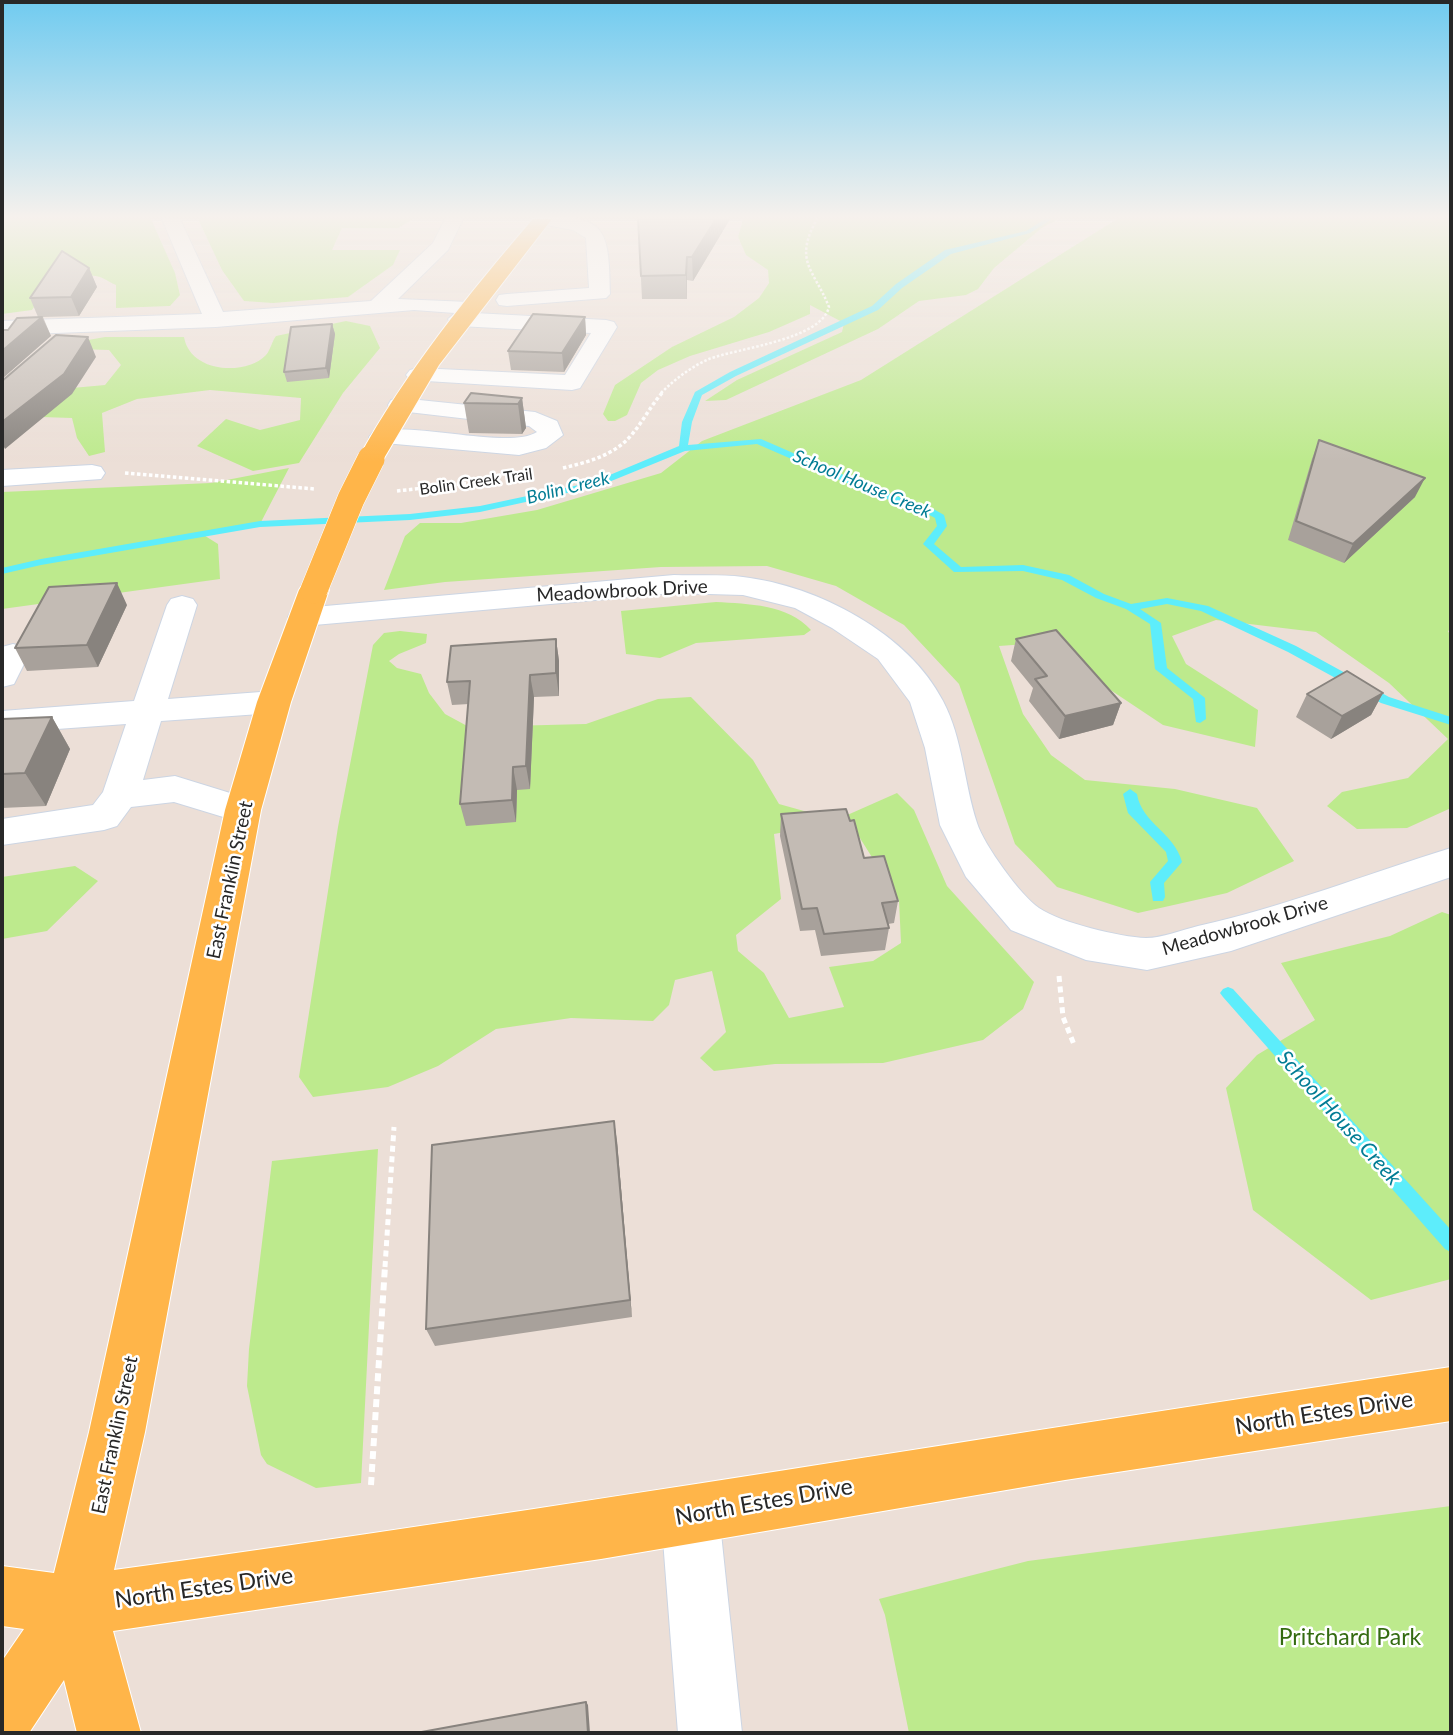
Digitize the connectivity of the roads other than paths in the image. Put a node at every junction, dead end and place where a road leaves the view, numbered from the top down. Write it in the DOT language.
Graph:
graph roads {
  1 [pos="207,300"];
  2 [pos="384,300"];
  3 [pos="476,300"];
  4 [pos="530,300"];
  5 [pos="378,306"];
  6 [pos="469,308"];
  7 [pos="216,320"];
  8 [pos="79,326"];
  9 [pos="2,328"];
  10 [pos="50,352"];
  11 [pos="418,374"];
  12 [pos="400,405"];
  13 [pos="377,448"];
  14 [pos="93,473"];
  15 [pos="2,478"];
  16 [pos="308,603"];
  17 [pos="181,605"];
  18 [pos="274,702"];
  19 [pos="146,712"];
  20 [pos="2,722"];
  21 [pos="120,796"];
  22 [pos="243,810"];
  23 [pos="2,832"];
  24 [pos="1451,862"];
  25 [pos="1451,1394"];
  26 [pos="690,1514"];
  27 [pos="2,1597"];
  28 [pos="76,1606"];
  29 [pos="2,1717"];
  30 [pos="109,1733"];
  31 [pos="710,1733"];
  1 -- 7 [label="street"];
  2 -- 5 [label="street"];
  3 -- 6 [label="main road, East Franklin Street"];
  4 -- 6 [label="street"];
  5 -- 6 [label="street"];
  5 -- 7 [label="street"];
  6 -- 11 [label="main road, East Franklin Street"];
  6 -- 11 [label="street"];
  7 -- 8 [label="street"];
  8 -- 9 [label="street"];
  8 -- 10 [label="street"];
  11 -- 12 [label="main road, East Franklin Street"];
  12 -- 13 [label="main road, East Franklin Street"];
  12 -- 13 [label="street"];
  13 -- 16 [label="main road, East Franklin Street, bridge"];
  14 -- 15 [label="street"];
  16 -- 18 [label="main road, East Franklin Street"];
  16 -- 24 [label="street, Meadowbrook Drive"];
  17 -- 19 [label="street"];
  18 -- 19 [label="street"];
  18 -- 22 [label="main road, East Franklin Street"];
  19 -- 20 [label="street"];
  19 -- 21 [label="street"];
  21 -- 22 [label="street"];
  21 -- 23 [label="street"];
  22 -- 28 [label="main road, East Franklin Street"];
  25 -- 26 [label="main road, North Estes Drive"];
  26 -- 28 [label="main road, North Estes Drive"];
  26 -- 31 [label="street"];
  27 -- 28 [label="main road, North Estes Drive"];
  28 -- 29 [label="main road, East Franklin Street"];
  28 -- 30 [label="main road, East Franklin Street"];
}
